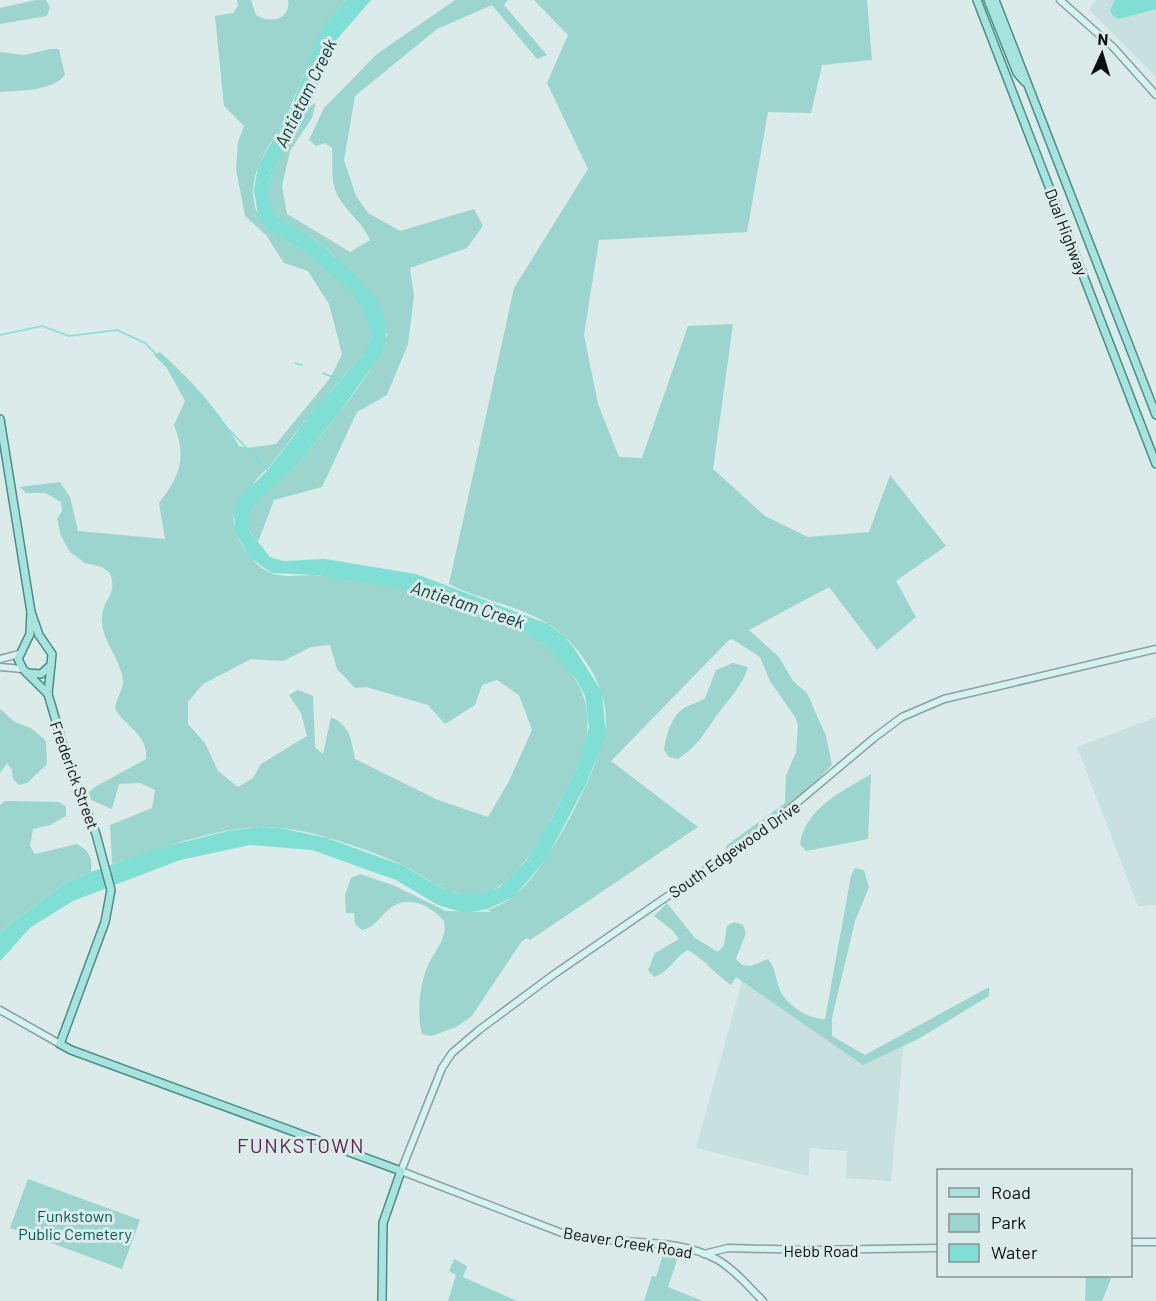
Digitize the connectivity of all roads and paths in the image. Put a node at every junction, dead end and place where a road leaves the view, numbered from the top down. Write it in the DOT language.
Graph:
graph roads {
  1 [pos="976,0"];
  2 [pos="988,0"];
  3 [pos="995,0"];
  4 [pos="1060,0"];
  5 [pos="1027,83"];
  6 [pos="1156,94"];
  7 [pos="1156,415"];
  8 [pos="0,419"];
  9 [pos="1156,464"];
  10 [pos="31,612"];
  11 [pos="25,644"];
  12 [pos="46,645"];
  13 [pos="1156,649"];
  14 [pos="19,654"];
  15 [pos="0,659"];
  16 [pos="51,665"];
  17 [pos="0,667"];
  18 [pos="25,671"];
  19 [pos="48,694"];
  20 [pos="0,1010"];
  21 [pos="60,1044"];
  22 [pos="401,1171"];
  23 [pos="1132,1242"];
  24 [pos="1156,1242"];
  25 [pos="937,1248"];
  26 [pos="704,1254"];
  27 [pos="382,1301"];
  28 [pos="763,1301"];
  1 -- 9 [label="main road, Dual Highway"];
  2 -- 5 [label="main road"];
  3 -- 5 [label="main road, Dual Highway"];
  4 -- 6 [label="main road"];
  5 -- 7 [label="main road, Dual Highway"];
  8 -- 10 [label="main road"];
  10 -- 11 [label="main road"];
  10 -- 12 [label="main road"];
  11 -- 12 [label="main road"];
  11 -- 14 [label="main road"];
  12 -- 16 [label="main road"];
  13 -- 22 [label="main road, South Edgewood Drive"];
  14 -- 15 [label="main road"];
  14 -- 18 [label="main road"];
  16 -- 18 [label="main road"];
  16 -- 19 [label="main road, Frederick Street"];
  17 -- 18 [label="main road"];
  18 -- 19 [label="main road, Frederick Street"];
  19 -- 21 [label="main road, Frederick Street"];
  20 -- 21 [label="main road"];
  21 -- 22 [label="main road"];
  22 -- 26 [label="main road, Beaver Creek Road"];
  22 -- 27 [label="main road"];
  23 -- 24 [label="main road"];
  25 -- 26 [label="main road, Hebb Road"];
  26 -- 28 [label="main road, Beaver Creek Road"];
}
